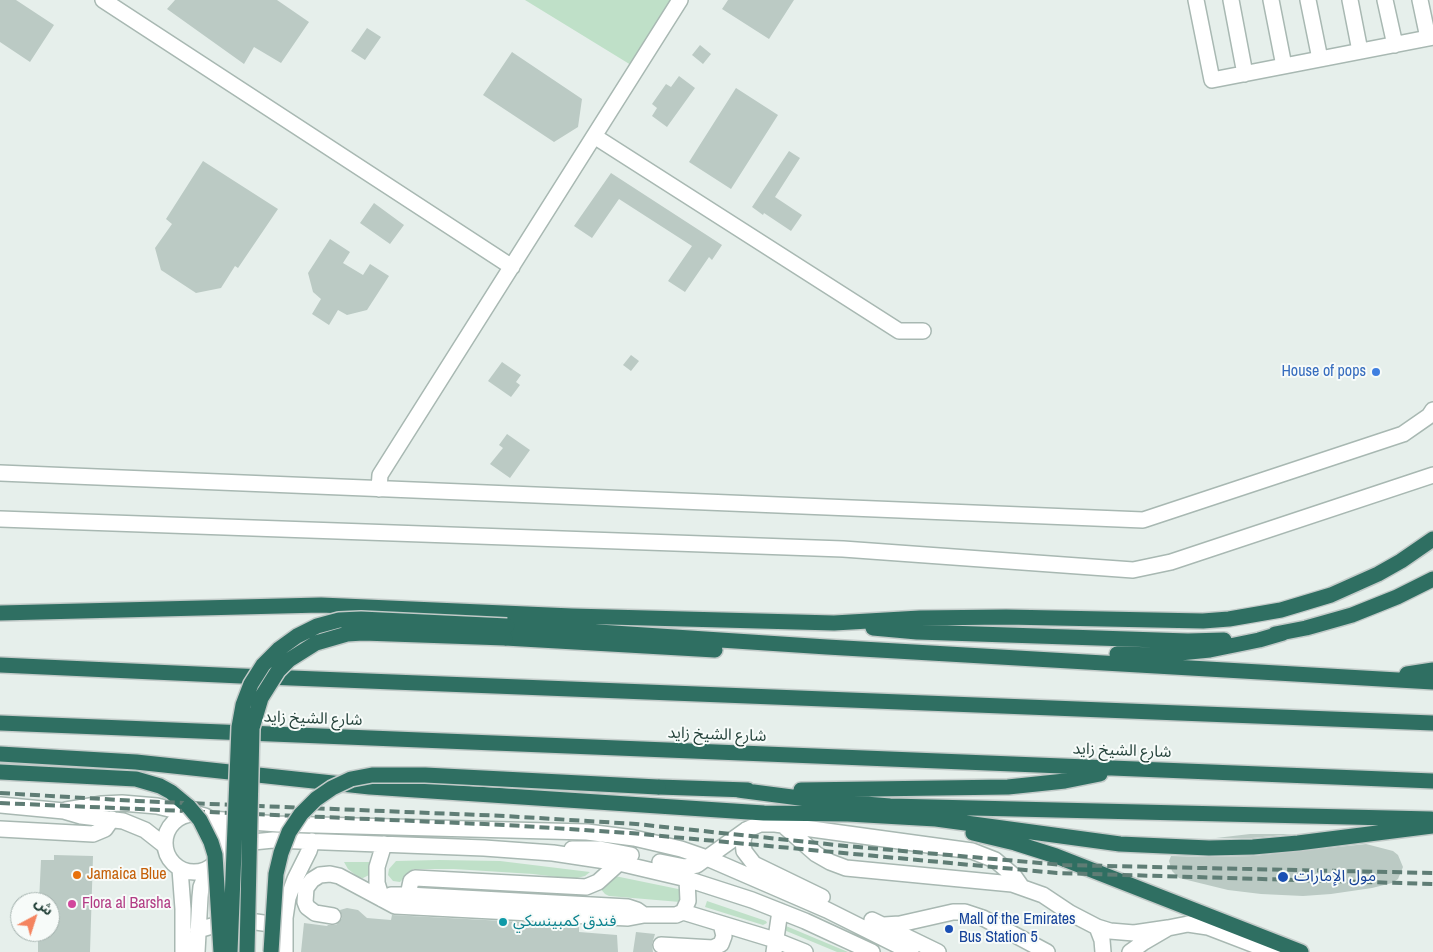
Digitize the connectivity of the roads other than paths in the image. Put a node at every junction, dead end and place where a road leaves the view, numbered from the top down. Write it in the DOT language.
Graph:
graph roads {
  1 [pos="104,0"];
  2 [pos="680,0"];
  3 [pos="1196,0"];
  4 [pos="1231,0"];
  5 [pos="1270,0"];
  6 [pos="1308,0"];
  7 [pos="1350,0"];
  8 [pos="1385,0"];
  9 [pos="1420,0"];
  10 [pos="1430,38"];
  11 [pos="1395,44"];
  12 [pos="1360,51"];
  13 [pos="1320,59"];
  14 [pos="1284,66"];
  15 [pos="1245,74"];
  16 [pos="594,136"];
  17 [pos="512,266"];
  18 [pos="923,331"];
  19 [pos="1433,410"];
  20 [pos="0,473"];
  21 [pos="1433,475"];
  22 [pos="379,488"];
  23 [pos="0,519"];
  24 [pos="1433,539"];
  25 [pos="1433,579"];
  26 [pos="0,613"];
  27 [pos="834,623"];
  28 [pos="506,632"];
  29 [pos="1283,633"];
  30 [pos="827,647"];
  31 [pos="0,665"];
  32 [pos="1433,670"];
  33 [pos="1371,680"];
  34 [pos="1433,682"];
  35 [pos="0,723"];
  36 [pos="1433,723"];
  37 [pos="0,754"];
  38 [pos="1121,769"];
  39 [pos="0,772"];
  40 [pos="1433,781"];
  41 [pos="738,790"];
  42 [pos="0,806"];
  43 [pos="190,810"];
  44 [pos="64,811"];
  45 [pos="848,814"];
  46 [pos="112,819"];
  47 [pos="211,819"];
  48 [pos="1433,819"];
  49 [pos="783,825"];
  50 [pos="1433,826"];
  51 [pos="0,830"];
  52 [pos="746,830"];
  53 [pos="312,841"];
  54 [pos="384,844"];
  55 [pos="164,845"];
  56 [pos="223,845"];
  57 [pos="553,853"];
  58 [pos="707,858"];
  59 [pos="619,863"];
  60 [pos="180,869"];
  61 [pos="208,869"];
  62 [pos="686,879"];
  63 [pos="1021,886"];
  64 [pos="408,895"];
  65 [pos="382,899"];
  66 [pos="780,910"];
  67 [pos="682,912"];
  68 [pos="644,915"];
  69 [pos="333,916"];
  70 [pos="721,924"];
  71 [pos="882,925"];
  72 [pos="285,926"];
  73 [pos="1097,927"];
  74 [pos="1168,928"];
  75 [pos="198,930"];
  76 [pos="661,946"];
  77 [pos="777,948"];
  78 [pos="186,951"];
  79 [pos="220,952"];
  80 [pos="230,952"];
  81 [pos="247,952"];
  82 [pos="271,952"];
  83 [pos="285,952"];
  84 [pos="805,952"];
  85 [pos="872,952"];
  86 [pos="911,952"];
  87 [pos="938,952"];
  88 [pos="1046,952"];
  89 [pos="1104,952"];
  90 [pos="1130,952"];
  91 [pos="1282,952"];
  92 [pos="1301,952"];
  1 -- 17 [label="street"];
  2 -- 16 [label="street"];
  3 -- 15 [label="street"];
  4 -- 15 [label="street"];
  5 -- 14 [label="street"];
  6 -- 13 [label="street"];
  7 -- 12 [label="street"];
  8 -- 11 [label="street"];
  9 -- 10 [label="street"];
  10 -- 11 [label="street"];
  11 -- 12 [label="street"];
  12 -- 13 [label="street"];
  13 -- 14 [label="street"];
  14 -- 15 [label="street"];
  16 -- 17 [label="street"];
  16 -- 18 [label="street"];
  17 -- 22 [label="street"];
  19 -- 22 [label="street"];
  20 -- 22 [label="street"];
  21 -- 23 [label="street"];
  24 -- 27 [label="highway"];
  25 -- 29 [label="highway"];
  26 -- 27 [label="highway"];
  27 -- 29 [label="highway"];
  28 -- 30 [label="highway"];
  28 -- 80 [label="highway, bridge"];
  28 -- 81 [label="highway, bridge"];
  29 -- 30 [label="highway"];
  30 -- 33 [label="highway"];
  31 -- 36 [label="highway"];
  32 -- 33 [label="highway"];
  33 -- 34 [label="highway"];
  35 -- 38 [label="highway, شارع الشيخ زايد"];
  37 -- 45 [label="highway"];
  38 -- 40 [label="highway, شارع الشيخ زايد"];
  38 -- 41 [label="highway"];
  39 -- 43 [label="highway"];
  41 -- 48 [label="highway"];
  41 -- 82 [label="highway, bridge"];
  42 -- 44 [label="street"];
  43 -- 44 [label="street"];
  43 -- 47 [label="street"];
  43 -- 55 [label="street"];
  43 -- 79 [label="highway, bridge"];
  44 -- 46 [label="street"];
  45 -- 50 [label="highway"];
  45 -- 92 [label="highway"];
  46 -- 51 [label="street"];
  46 -- 55 [label="street"];
  47 -- 56 [label="street"];
  47 -- 58 [label="street"];
  49 -- 52 [label="street"];
  49 -- 63 [label="street"];
  49 -- 63 [label="street"];
  52 -- 58 [label="street"];
  52 -- 71 [label="street"];
  53 -- 54 [label="street"];
  53 -- 56 [label="street"];
  53 -- 72 [label="street"];
  54 -- 57 [label="street"];
  54 -- 65 [label="street"];
  55 -- 60 [label="street"];
  56 -- 61 [label="street"];
  57 -- 58 [label="street"];
  57 -- 59 [label="street"];
  58 -- 86 [label="street"];
  59 -- 62 [label="street"];
  59 -- 64 [label="street"];
  60 -- 61 [label="street"];
  60 -- 78 [label="street"];
  61 -- 75 [label="street"];
  62 -- 66 [label="street"];
  62 -- 67 [label="street"];
  63 -- 73 [label="street"];
  64 -- 65 [label="street"];
  64 -- 68 [label="street"];
  65 -- 68 [label="street"];
  65 -- 69 [label="street"];
  66 -- 77 [label="street"];
  66 -- 85 [label="street"];
  67 -- 68 [label="street"];
  67 -- 70 [label="street"];
  70 -- 76 [label="street"];
  70 -- 77 [label="street"];
  71 -- 87 [label="street"];
  71 -- 88 [label="street"];
  72 -- 75 [label="street"];
  72 -- 83 [label="street"];
  73 -- 74 [label="street"];
  73 -- 89 [label="street"];
  74 -- 90 [label="street"];
  74 -- 91 [label="street"];
  75 -- 78 [label="street"];
  77 -- 84 [label="street"];
}
